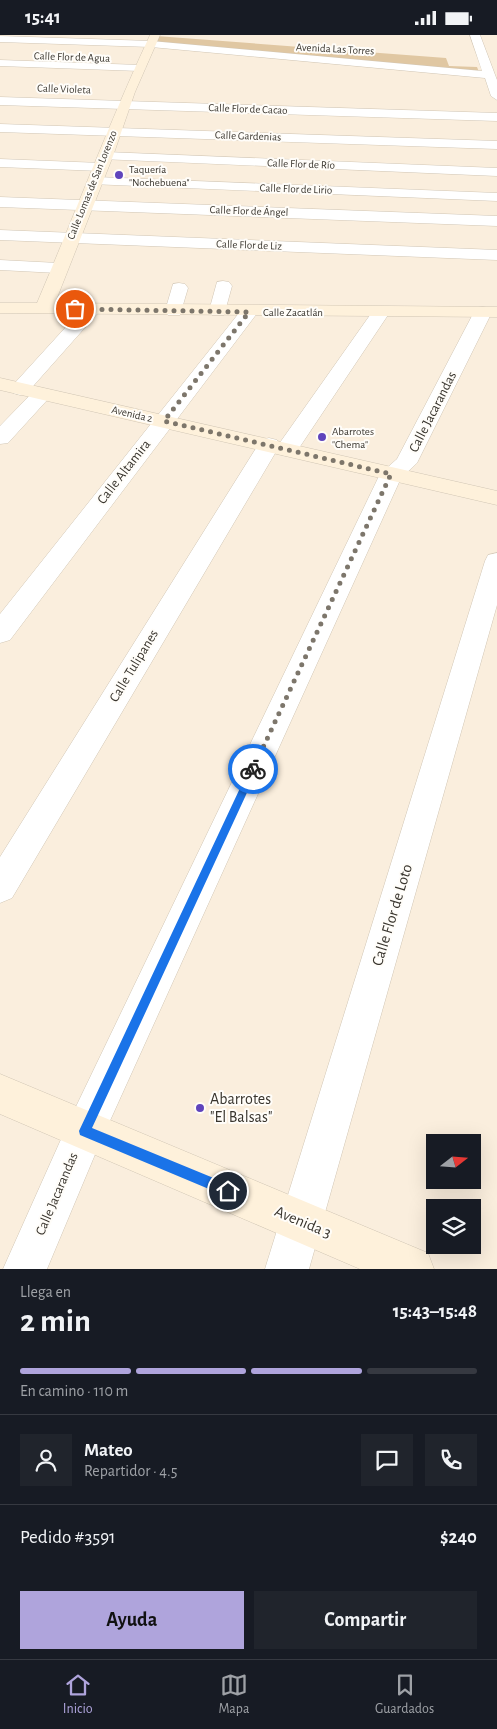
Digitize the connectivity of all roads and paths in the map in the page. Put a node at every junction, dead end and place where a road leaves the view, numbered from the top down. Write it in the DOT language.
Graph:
graph roads {
  1 [pos="128,35"];
  2 [pos="475,35"];
  3 [pos="154,38"];
  4 [pos="0,39"];
  5 [pos="342,50"];
  6 [pos="0,55"];
  7 [pos="0,63"];
  8 [pos="142,63"];
  9 [pos="489,75"];
  10 [pos="497,96"];
  11 [pos="0,101"];
  12 [pos="123,106"];
  13 [pos="497,117"];
  14 [pos="0,128"];
  15 [pos="114,132"];
  16 [pos="497,145"];
  17 [pos="0,163"];
  18 [pos="101,168"];
  19 [pos="497,172"];
  20 [pos="497,197"];
  21 [pos="0,202"];
  22 [pos="84,205"];
  23 [pos="497,221"];
  24 [pos="0,235"];
  25 [pos="70,238"];
  26 [pos="497,255"];
  27 [pos="0,265"];
  28 [pos="58,267"];
  29 [pos="223,285"];
  30 [pos="179,288"];
  31 [pos="0,308"];
  32 [pos="44,308"];
  33 [pos="91,310"];
  34 [pos="174,311"];
  35 [pos="218,311"];
  36 [pos="249,312"];
  37 [pos="381,312"];
  38 [pos="490,312"];
  39 [pos="10,387"];
  40 [pos="42,394"];
  41 [pos="164,421"];
  42 [pos="0,438"];
  43 [pos="278,447"];
  44 [pos="391,474"];
  45 [pos="497,498"];
  46 [pos="497,561"];
  47 [pos="0,633"];
  48 [pos="0,887"];
  49 [pos="0,1094"];
  50 [pos="85,1131"];
  51 [pos="300,1221"];
  52 [pos="25,1269"];
  53 [pos="287,1269"];
  54 [pos="412,1269"];
  1 -- 3 [label="street, Avenida Las Torres"];
  2 -- 9 [label="street"];
  3 -- 4 [label="street"];
  3 -- 5 [label="street, Avenida Las Torres"];
  3 -- 8 [label="street, Calle Lomas de San Lorenzo"];
  3 -- 9 [label="street, Avenida Las Torres"];
  6 -- 8 [label="street, Calle Flor de Agua"];
  7 -- 8 [label="street"];
  8 -- 12 [label="street, Calle Lomas de San Lorenzo"];
  9 -- 10 [label="street"];
  11 -- 12 [label="street, Calle Flor de Cacao"];
  12 -- 13 [label="street, Calle Flor de Cacao"];
  12 -- 15 [label="street, Calle Lomas de San Lorenzo"];
  14 -- 15 [label="street, Calle Gardenias"];
  15 -- 16 [label="street, Calle Gardenias"];
  15 -- 18 [label="street, Calle Lomas de San Lorenzo"];
  17 -- 18 [label="street, Calle Flor de Río"];
  18 -- 19 [label="street, Calle Flor de Río"];
  18 -- 20 [label="street, Calle Flor de Lirio"];
  18 -- 22 [label="street, Calle Lomas de San Lorenzo"];
  21 -- 22 [label="street, Calle Flor de Ángel"];
  22 -- 23 [label="street, Calle Flor de Ángel"];
  22 -- 25 [label="street, Calle Lomas de San Lorenzo"];
  24 -- 25 [label="street, Calle Flor de Liz"];
  25 -- 26 [label="street, Calle Flor de Liz"];
  25 -- 28 [label="street, Calle Lomas de San Lorenzo"];
  27 -- 28 [label="street"];
  28 -- 32 [label="street, Calle Lomas de San Lorenzo"];
  29 -- 35 [label="street"];
  30 -- 34 [label="street"];
  31 -- 32 [label="street, Calle Zacatlán"];
  32 -- 33 [label="street, Calle Zacatlán"];
  33 -- 34 [label="street, Calle Zacatlán"];
  33 -- 39 [label="street"];
  34 -- 35 [label="street, Calle Zacatlán"];
  35 -- 36 [label="street, Calle Zacatlán"];
  36 -- 37 [label="street, Calle Zacatlán"];
  36 -- 41 [label="street, Calle Altamira"];
  37 -- 38 [label="street, Calle Zacatlán"];
  37 -- 43 [label="street, Calle Tulipanes"];
  38 -- 44 [label="street, Calle Jacarandas"];
  39 -- 40 [label="street, Avenida 2"];
  40 -- 41 [label="street, Avenida 2"];
  40 -- 42 [label="street"];
  41 -- 43 [label="street, Avenida 2"];
  41 -- 47 [label="street, Calle Altamira"];
  43 -- 44 [label="street, Avenida 2"];
  43 -- 48 [label="street, Calle Tulipanes"];
  44 -- 45 [label="street, Avenida 2"];
  44 -- 50 [label="street, Calle Jacarandas"];
  46 -- 51 [label="street, Calle Flor de Loto"];
  49 -- 50 [label="street, Avenida 3"];
  50 -- 51 [label="street, Avenida 3"];
  50 -- 52 [label="street, Calle Jacarandas"];
  51 -- 53 [label="street, Calle Flor de Loto"];
  51 -- 54 [label="street, Avenida 3"];
}
